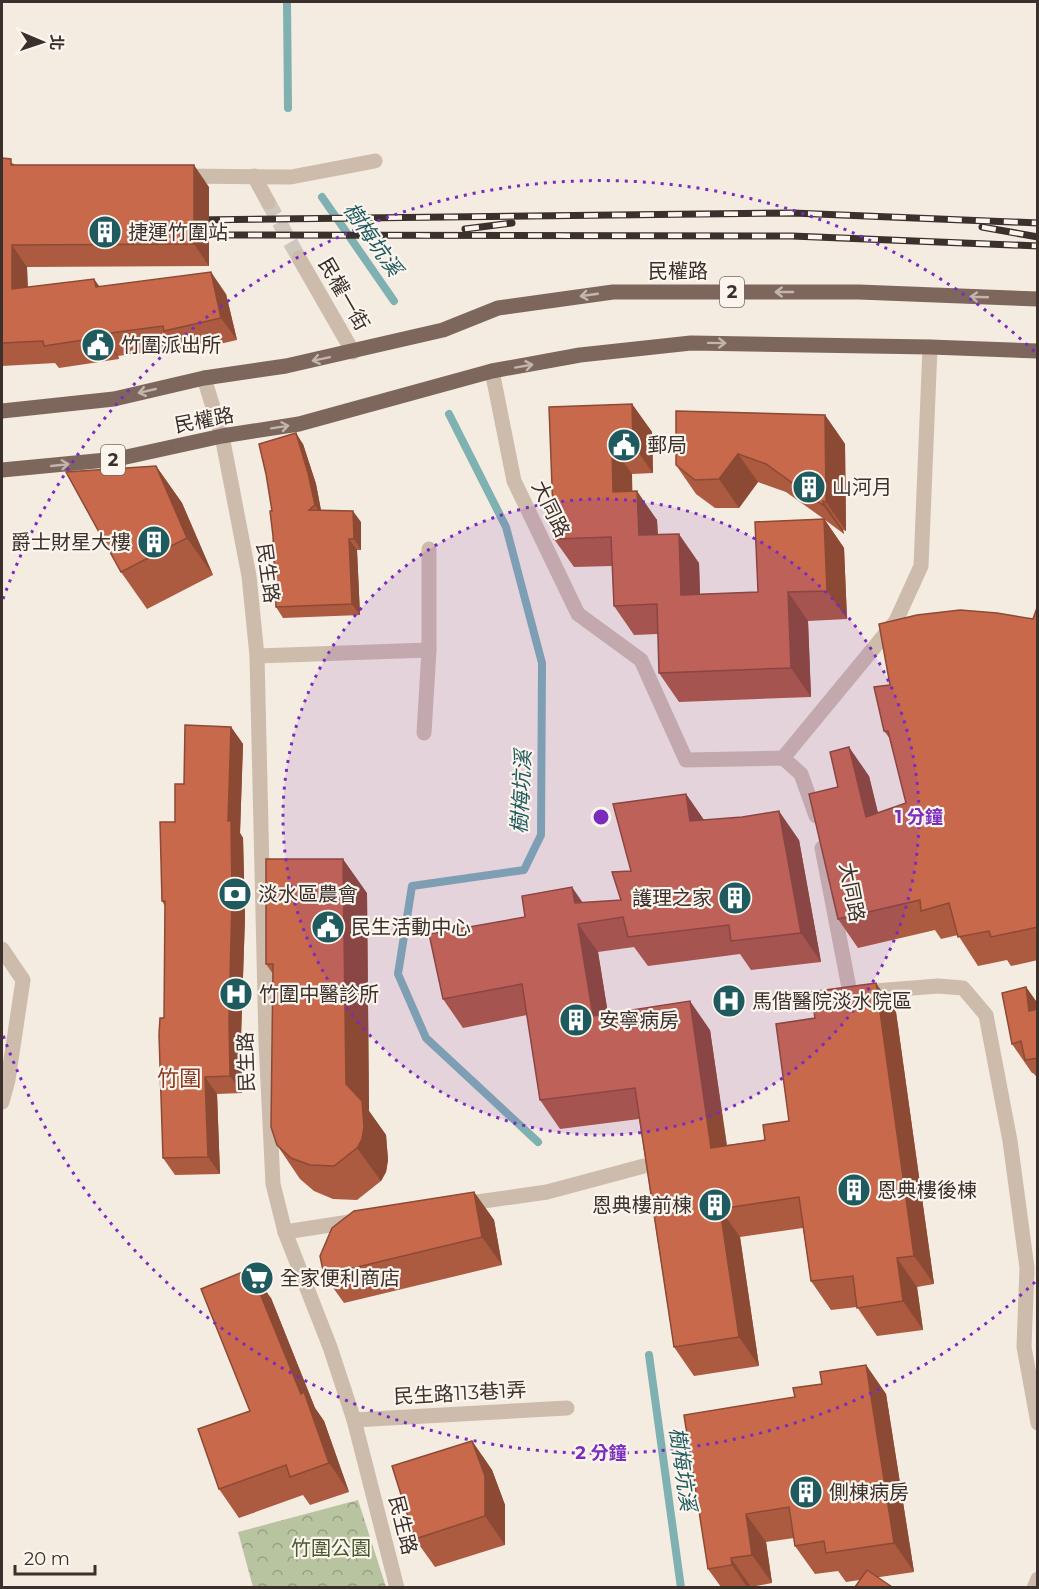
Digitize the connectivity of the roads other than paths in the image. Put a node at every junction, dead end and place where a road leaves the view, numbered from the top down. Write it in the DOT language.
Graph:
graph roads {
  1 [pos="375,161"];
  2 [pos="165,176"];
  3 [pos="254,176"];
  4 [pos="268,202"];
  5 [pos="299,258"];
  6 [pos="1038,299"];
  7 [pos="930,347"];
  8 [pos="1038,351"];
  9 [pos="353,352"];
  10 [pos="492,372"];
  11 [pos="204,378"];
  12 [pos="2,411"];
  13 [pos="222,436"];
  14 [pos="2,470"];
  15 [pos="429,549"];
  16 [pos="429,650"];
  17 [pos="257,656"];
  18 [pos="424,733"];
  19 [pos="783,758"];
  20 [pos="2,949"];
  21 [pos="2,1102"];
  22 [pos="644,1166"];
  23 [pos="444,1207"];
  24 [pos="376,1218"];
  25 [pos="285,1232"];
  26 [pos="1032,1268"];
  27 [pos="567,1408"];
  28 [pos="354,1420"];
  29 [pos="1038,1423"];
  30 [pos="1038,1579"];
  31 [pos="397,1587"];
  32 [pos="1034,1587"];
  1 -- 3 [label="street"];
  2 -- 3 [label="street"];
  3 -- 4 [label="street"];
  5 -- 9 [label="street, 民權一街"];
  6 -- 9 [label="main road, 民權路 / 2, one-way"];
  7 -- 8 [label="main road, 2"];
  10 -- 7 [label="main road, 2, one-way"];
  7 -- 19 [label="street"];
  9 -- 11 [label="main road, 民權路 / 2, one-way"];
  13 -- 10 [label="main road, 民權路 / 2, one-way"];
  10 -- 19 [label="street, 大同路"];
  11 -- 12 [label="main road, 民權路 / 2, one-way"];
  11 -- 13 [label="street, 民生路"];
  14 -- 13 [label="main road, 民權路 / 2, one-way"];
  13 -- 17 [label="street, 民生路"];
  15 -- 16 [label="street"];
  16 -- 17 [label="street"];
  16 -- 18 [label="street"];
  17 -- 25 [label="street, 民生路"];
  19 -- 26 [label="street, 大同路"];
  20 -- 21 [label="street"];
  22 -- 23 [label="street"];
  24 -- 25 [label="street"];
  25 -- 28 [label="street, 民生路"];
  26 -- 29 [label="street"];
  27 -- 28 [label="street, 民生路113巷1弄"];
  28 -- 31 [label="street, 民生路"];
  30 -- 32 [label="street"];
}
